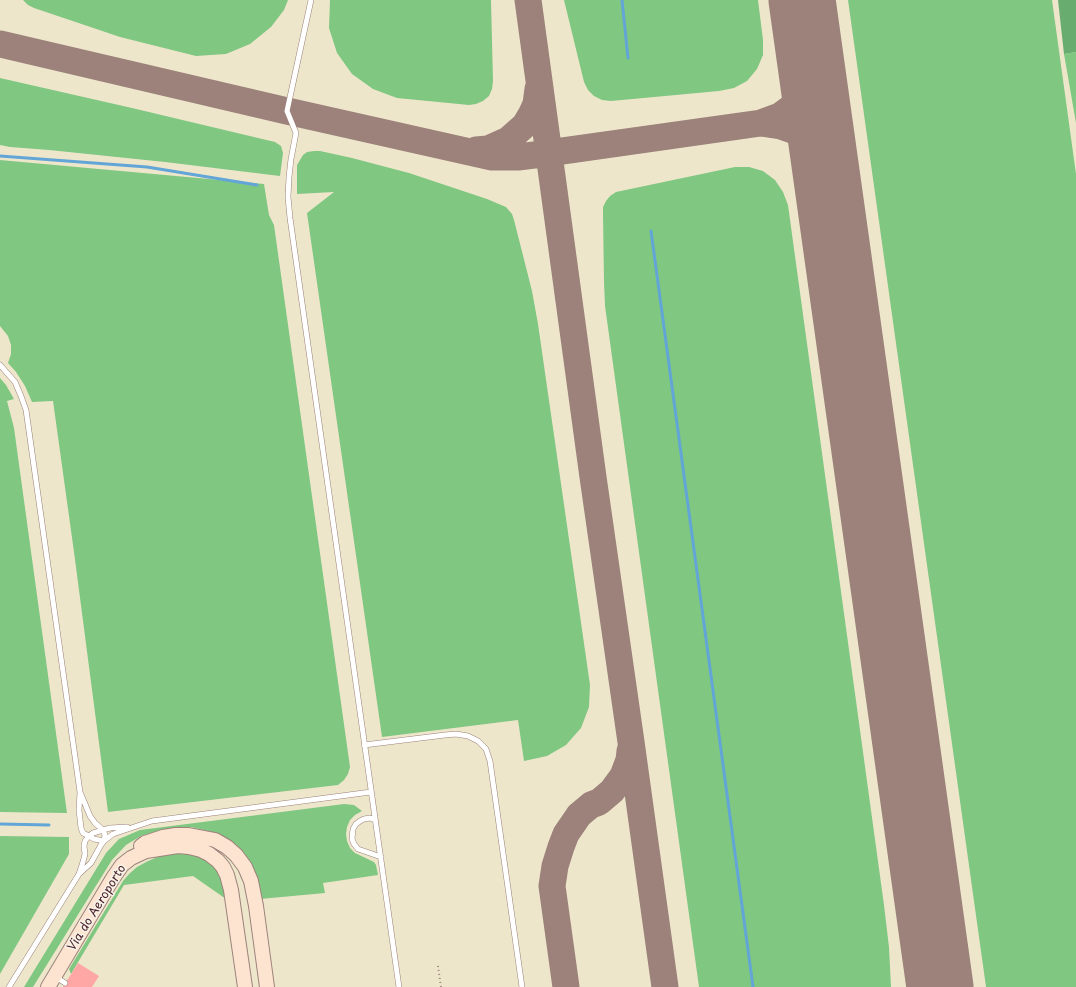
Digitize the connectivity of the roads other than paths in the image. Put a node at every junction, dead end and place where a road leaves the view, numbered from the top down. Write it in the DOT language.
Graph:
graph roads {
  1 [pos="311,0"];
  2 [pos="0,365"];
  3 [pos="364,745"];
  4 [pos="80,792"];
  5 [pos="371,792"];
  6 [pos="375,820"];
  7 [pos="137,826"];
  8 [pos="103,830"];
  9 [pos="89,836"];
  10 [pos="104,841"];
  11 [pos="381,857"];
  12 [pos="122,865"];
  13 [pos="79,874"];
  14 [pos="56,982"];
  15 [pos="9,987"];
  16 [pos="245,987"];
  17 [pos="267,987"];
  18 [pos="399,987"];
  19 [pos="522,987"];
  1 -- 3 [label="lane"];
  2 -- 4 [label="lane"];
  3 -- 5 [label="lane"];
  3 -- 19 [label="lane"];
  4 -- 8 [label="lane"];
  4 -- 9 [label="lane"];
  5 -- 6 [label="lane"];
  5 -- 7 [label="lane"];
  6 -- 11 [label="lane"];
  6 -- 11 [label="lane"];
  7 -- 8 [label="lane"];
  7 -- 10 [label="lane"];
  8 -- 9 [label="lane"];
  8 -- 10 [label="lane"];
  9 -- 10 [label="lane"];
  9 -- 13 [label="lane"];
  10 -- 13 [label="lane"];
  11 -- 18 [label="lane"];
  12 -- 14 [label="street, Via do Aeroporto"];
  12 -- 16 [label="street, Via do Aeroporto"];
  12 -- 17 [label="street"];
  13 -- 15 [label="lane"];
}
